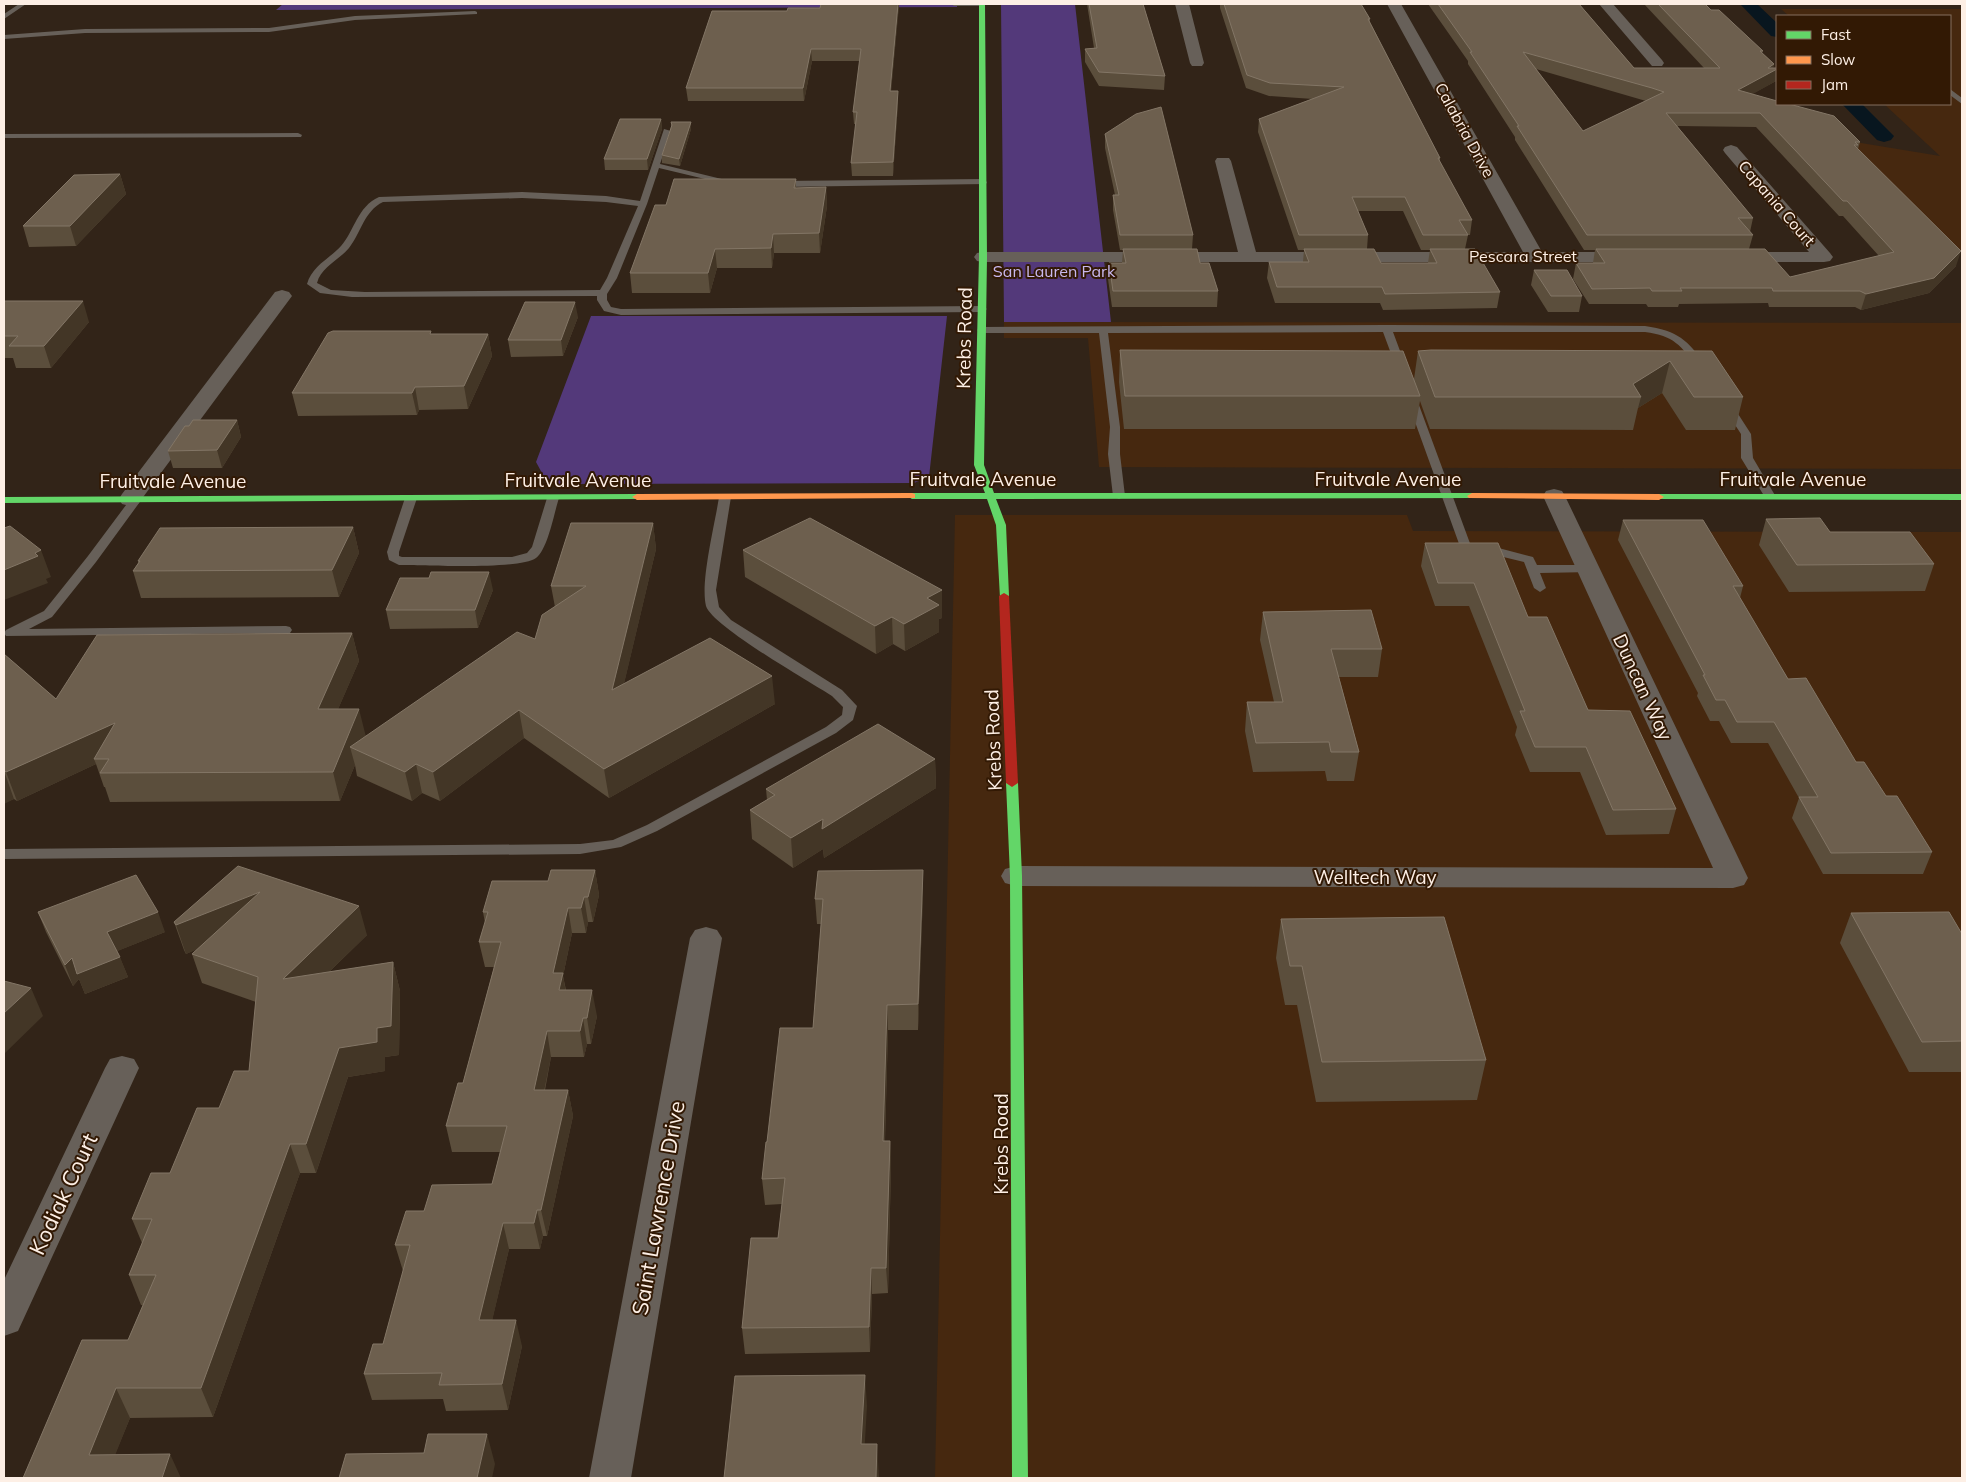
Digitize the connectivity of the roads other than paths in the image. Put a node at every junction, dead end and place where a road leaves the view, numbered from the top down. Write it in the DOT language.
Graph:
graph roads {
  1 [pos="22,4"];
  2 [pos="954,4"];
  3 [pos="982,4"];
  4 [pos="1182,4"];
  5 [pos="1394,4"];
  6 [pos="1606,4"];
  7 [pos="475,13"];
  8 [pos="4,17"];
  9 [pos="4,37"];
  10 [pos="1197,63"];
  11 [pos="1657,63"];
  12 [pos="1951,92"];
  13 [pos="1962,102"];
  14 [pos="667,131"];
  15 [pos="298,135"];
  16 [pos="4,136"];
  17 [pos="1731,150"];
  18 [pos="1222,161"];
  19 [pos="655,165"];
  20 [pos="983,182"];
  21 [pos="741,184"];
  22 [pos="773,184"];
  23 [pos="643,204"];
  24 [pos="1248,256"];
  25 [pos="1535,256"];
  26 [pos="1645,257"];
  27 [pos="1714,257"];
  28 [pos="983,258"];
  29 [pos="603,293"];
  30 [pos="282,296"];
  31 [pos="982,309"];
  32 [pos="1386,328"];
  33 [pos="1103,329"];
  34 [pos="982,330"];
  35 [pos="1707,376"];
  36 [pos="1718,392"];
  37 [pos="990,496"];
  38 [pos="1119,496"];
  39 [pos="1448,496"];
  40 [pos="1554,496"];
  41 [pos="725,497"];
  42 [pos="1770,497"];
  43 [pos="1962,497"];
  44 [pos="411,498"];
  45 [pos="553,498"];
  46 [pos="133,499"];
  47 [pos="4,500"];
  48 [pos="1533,569"];
  49 [pos="1588,569"];
  50 [pos="1540,588"];
  51 [pos="286,630"];
  52 [pos="7,635"];
  53 [pos="4,854"];
  54 [pos="1016,876"];
  55 [pos="1733,878"];
  56 [pos="706,938"];
  57 [pos="122,1068"];
  58 [pos="4,1320"];
  59 [pos="610,1478"];
  60 [pos="1020,1478"];
  1 -- 8 [label="lane"];
  2 -- 3 [label="lane"];
  3 -- 20 [label="street, Krebs Road"];
  4 -- 10 [label="street"];
  5 -- 25 [label="street, Calabria Drive"];
  6 -- 11 [label="street"];
  7 -- 9 [label="lane"];
  12 -- 13 [label="lane"];
  14 -- 19 [label="lane"];
  15 -- 16 [label="lane"];
  17 -- 27 [label="street, Capania Court"];
  18 -- 24 [label="street"];
  19 -- 21 [label="lane"];
  19 -- 23 [label="lane"];
  20 -- 22 [label="lane"];
  20 -- 28 [label="street, Krebs Road"];
  23 -- 29 [label="lane"];
  23 -- 29 [label="lane"];
  24 -- 25 [label="street, Pescara Street"];
  24 -- 28 [label="street, Pescara Street"];
  25 -- 26 [label="street, Pescara Street"];
  28 -- 31 [label="street, Krebs Road"];
  29 -- 31 [label="lane"];
  30 -- 46 [label="street"];
  31 -- 34 [label="street, Krebs Road"];
  32 -- 33 [label="lane"];
  32 -- 35 [label="lane"];
  32 -- 39 [label="lane"];
  33 -- 34 [label="lane"];
  33 -- 38 [label="lane"];
  34 -- 37 [label="street, Krebs Road"];
  36 -- 42 [label="lane"];
  37 -- 38 [label="street, Fruitvale Avenue"];
  37 -- 41 [label="street, Fruitvale Avenue"];
  37 -- 54 [label="street, Krebs Road"];
  38 -- 39 [label="street, Fruitvale Avenue"];
  39 -- 40 [label="street, Fruitvale Avenue"];
  39 -- 48 [label="lane"];
  40 -- 42 [label="street, Fruitvale Avenue"];
  40 -- 49 [label="street, Duncan Way"];
  41 -- 45 [label="street, Fruitvale Avenue"];
  41 -- 53 [label="lane"];
  42 -- 43 [label="street, Fruitvale Avenue"];
  44 -- 45 [label="street, Fruitvale Avenue"];
  44 -- 45 [label="lane"];
  44 -- 46 [label="street, Fruitvale Avenue"];
  46 -- 47 [label="street, Fruitvale Avenue"];
  46 -- 52 [label="lane"];
  48 -- 49 [label="lane"];
  48 -- 50 [label="lane"];
  49 -- 55 [label="street, Duncan Way"];
  51 -- 52 [label="lane"];
  54 -- 55 [label="street, Welltech Way"];
  54 -- 60 [label="street, Krebs Road"];
  56 -- 59 [label="street, Saint Lawrence Drive"];
  57 -- 58 [label="street, Kodiak Court"];
}
